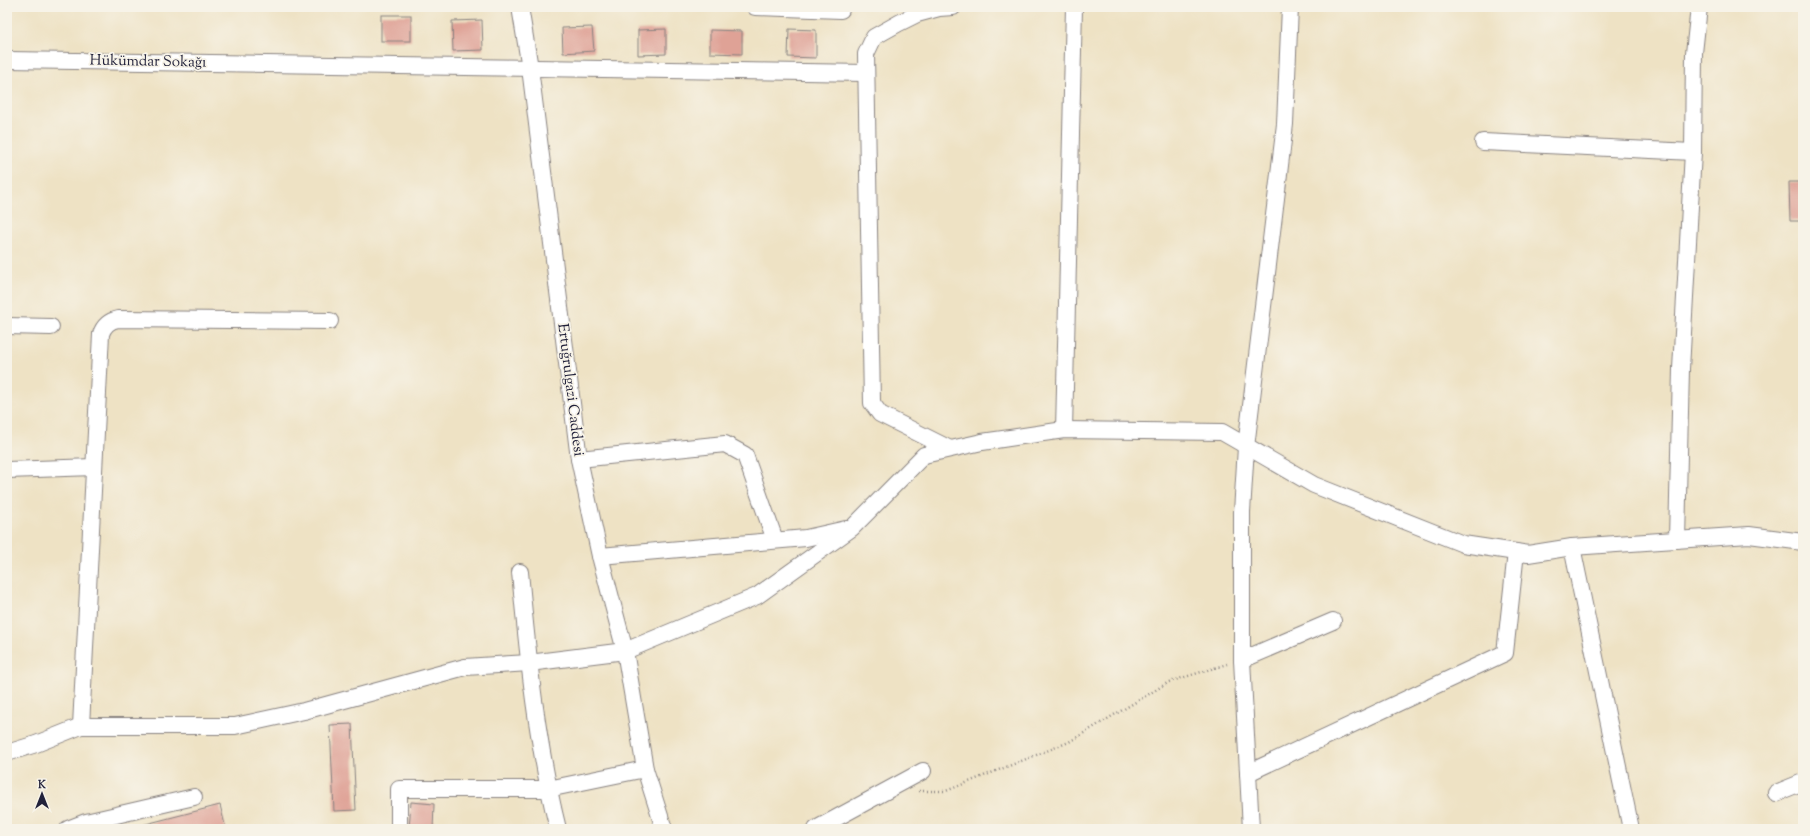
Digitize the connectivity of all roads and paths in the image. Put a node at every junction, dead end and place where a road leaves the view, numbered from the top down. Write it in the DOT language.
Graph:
graph roads {
  1 [pos="520,7"];
  2 [pos="755,7"];
  3 [pos="841,7"];
  4 [pos="953,7"];
  5 [pos="1074,7"];
  6 [pos="1290,7"];
  7 [pos="1699,7"];
  8 [pos="7,60"];
  9 [pos="530,68"];
  10 [pos="866,73"];
  11 [pos="1483,142"];
  12 [pos="1693,152"];
  13 [pos="330,321"];
  14 [pos="7,326"];
  15 [pos="51,327"];
  16 [pos="1064,430"];
  17 [pos="1246,447"];
  18 [pos="950,449"];
  19 [pos="579,459"];
  20 [pos="94,467"];
  21 [pos="7,470"];
  22 [pos="852,528"];
  23 [pos="775,540"];
  24 [pos="1677,540"];
  25 [pos="1803,542"];
  26 [pos="1572,547"];
  27 [pos="1516,552"];
  28 [pos="600,556"];
  29 [pos="520,572"];
  30 [pos="1333,621"];
  31 [pos="625,651"];
  32 [pos="1242,660"];
  33 [pos="529,662"];
  34 [pos="81,726"];
  35 [pos="7,753"];
  36 [pos="645,769"];
  37 [pos="923,771"];
  38 [pos="1248,773"];
  39 [pos="1803,782"];
  40 [pos="900,784"];
  41 [pos="548,789"];
  42 [pos="1776,793"];
  43 [pos="194,797"];
  44 [pos="68,829"];
  45 [pos="399,829"];
  46 [pos="558,829"];
  47 [pos="664,829"];
  48 [pos="816,829"];
  49 [pos="1251,829"];
  50 [pos="1631,829"];
  1 -- 9 [label="street, Ertuğrulgazi Caddesi"];
  2 -- 3 [label="street"];
  4 -- 10 [label="street"];
  5 -- 16 [label="street"];
  6 -- 17 [label="street"];
  7 -- 12 [label="street"];
  8 -- 9 [label="street, Hükümdar Sokağı"];
  9 -- 10 [label="street, Hükümdar Sokağı"];
  9 -- 19 [label="street, Ertuğrulgazi Caddesi"];
  10 -- 18 [label="street"];
  11 -- 12 [label="street"];
  12 -- 24 [label="street"];
  13 -- 20 [label="street"];
  14 -- 15 [label="street"];
  16 -- 17 [label="street"];
  16 -- 18 [label="street"];
  17 -- 27 [label="street"];
  17 -- 32 [label="street"];
  18 -- 22 [label="street"];
  19 -- 23 [label="street"];
  19 -- 28 [label="street, Ertuğrulgazi Caddesi"];
  20 -- 21 [label="street"];
  20 -- 34 [label="street"];
  22 -- 23 [label="street"];
  22 -- 31 [label="street"];
  23 -- 28 [label="street"];
  24 -- 25 [label="street"];
  24 -- 26 [label="street"];
  26 -- 27 [label="street"];
  26 -- 50 [label="street"];
  27 -- 38 [label="street"];
  28 -- 31 [label="street, Ertuğrulgazi Caddesi"];
  29 -- 33 [label="street"];
  30 -- 32 [label="street"];
  31 -- 33 [label="street"];
  31 -- 36 [label="street, Ertuğrulgazi Caddesi"];
  32 -- 38 [label="street"];
  32 -- 40 [label="path"];
  33 -- 34 [label="street"];
  33 -- 41 [label="street"];
  34 -- 35 [label="street"];
  36 -- 41 [label="street"];
  36 -- 47 [label="street, Ertuğrulgazi Caddesi"];
  37 -- 40 [label="street"];
  38 -- 49 [label="street"];
  39 -- 42 [label="street"];
  40 -- 48 [label="street"];
  41 -- 45 [label="street"];
  41 -- 46 [label="street"];
  43 -- 44 [label="street"];
}
